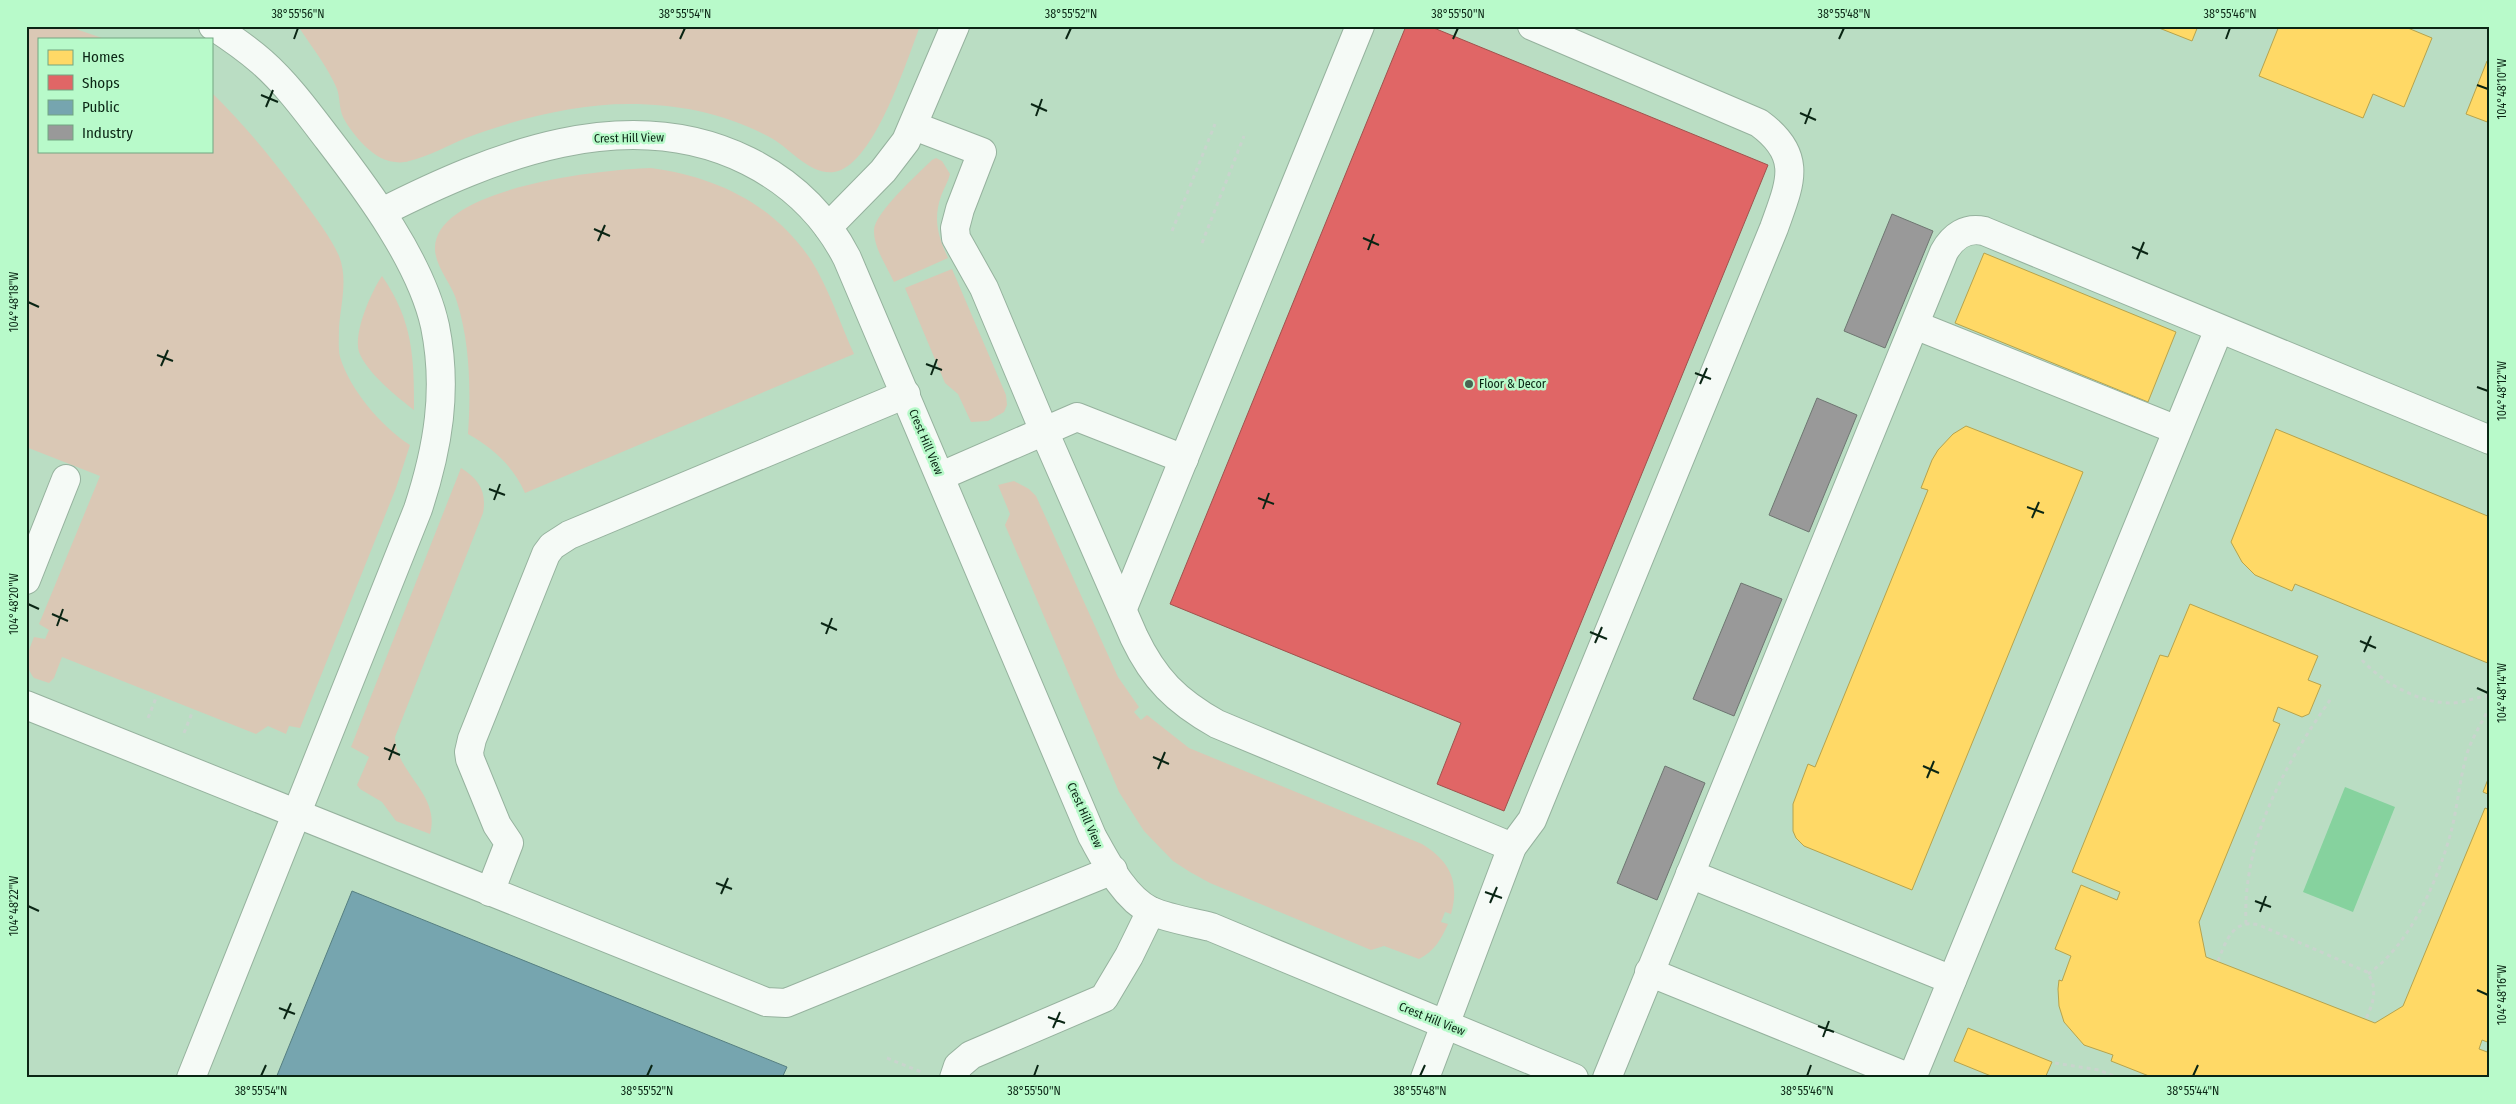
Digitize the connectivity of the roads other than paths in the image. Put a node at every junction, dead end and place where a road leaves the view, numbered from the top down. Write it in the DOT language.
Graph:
graph roads {
  1 [pos="213,26"];
  2 [pos="955,26"];
  3 [pos="1360,26"];
  4 [pos="1532,26"];
  5 [pos="914,126"];
  6 [pos="382,212"];
  7 [pos="828,227"];
  8 [pos="1915,325"];
  9 [pos="2219,329"];
  10 [pos="906,394"];
  11 [pos="2176,430"];
  12 [pos="1044,431"];
  13 [pos="2490,440"];
  14 [pos="1184,459"];
  15 [pos="941,476"];
  16 [pos="66,479"];
  17 [pos="26,580"];
  18 [pos="1123,608"];
  19 [pos="26,705"];
  20 [pos="296,814"];
  21 [pos="1512,847"];
  22 [pos="1113,870"];
  23 [pos="1690,874"];
  24 [pos="490,892"];
  25 [pos="1151,911"];
  26 [pos="1649,972"];
  27 [pos="1952,980"];
  28 [pos="1446,1025"];
  29 [pos="941,1076"];
  30 [pos="190,1078"];
  31 [pos="1424,1078"];
  32 [pos="1574,1078"];
  33 [pos="1607,1078"];
  34 [pos="1911,1078"];
  1 -- 6 [label="street"];
  2 -- 5 [label="street"];
  3 -- 14 [label="street"];
  4 -- 21 [label="street"];
  5 -- 7 [label="street"];
  5 -- 12 [label="street"];
  6 -- 7 [label="street, Crest Hill View"];
  6 -- 20 [label="street"];
  7 -- 10 [label="street, Crest Hill View"];
  8 -- 9 [label="street"];
  8 -- 11 [label="street"];
  8 -- 23 [label="street"];
  9 -- 11 [label="street"];
  9 -- 13 [label="street"];
  10 -- 15 [label="street, Crest Hill View"];
  10 -- 24 [label="street"];
  11 -- 27 [label="street"];
  12 -- 14 [label="street"];
  12 -- 15 [label="street"];
  12 -- 18 [label="street"];
  14 -- 18 [label="street"];
  15 -- 22 [label="street, Crest Hill View"];
  16 -- 17 [label="street"];
  18 -- 21 [label="street"];
  19 -- 20 [label="street"];
  20 -- 24 [label="street"];
  20 -- 30 [label="street"];
  21 -- 28 [label="street"];
  22 -- 24 [label="street"];
  22 -- 25 [label="street, Crest Hill View"];
  23 -- 26 [label="street"];
  23 -- 27 [label="street"];
  25 -- 28 [label="street, Crest Hill View"];
  25 -- 29 [label="street"];
  26 -- 33 [label="street"];
  26 -- 34 [label="street"];
  27 -- 34 [label="street"];
  28 -- 31 [label="street"];
  28 -- 32 [label="street, Crest Hill View"];
}
